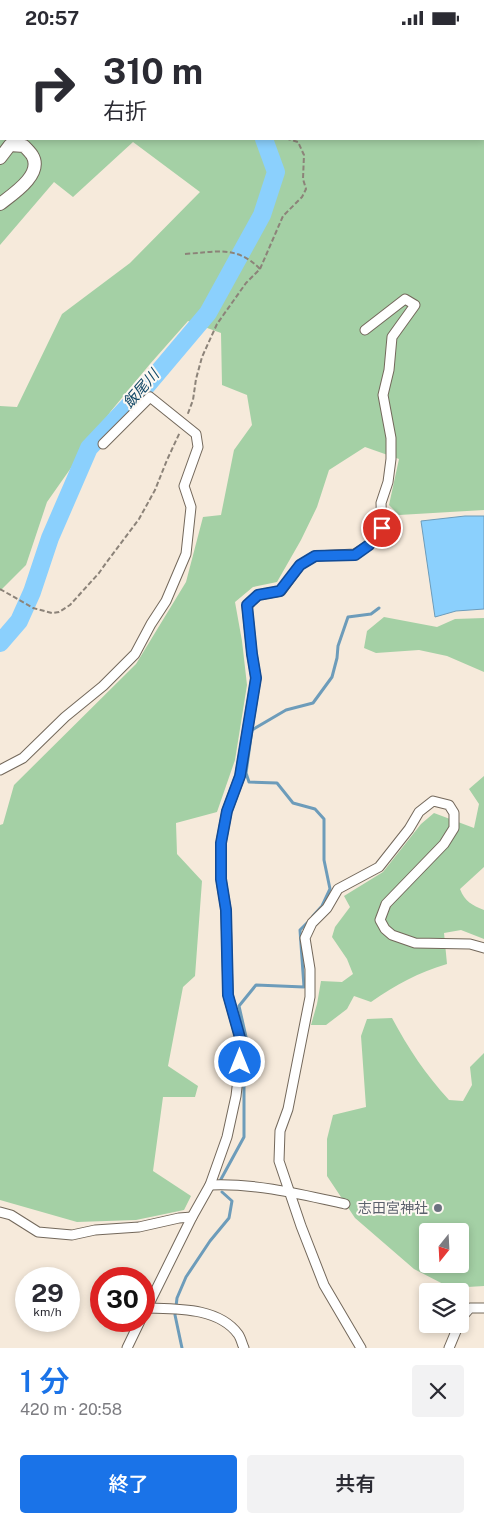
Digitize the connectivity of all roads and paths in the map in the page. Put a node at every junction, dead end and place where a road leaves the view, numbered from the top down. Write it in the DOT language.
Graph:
graph roads {
  1 [pos="291,140"];
  2 [pos="0,158"];
  3 [pos="0,204"];
  4 [pos="185,253"];
  5 [pos="260,269"];
  6 [pos="365,330"];
  7 [pos="184,425"];
  8 [pos="104,444"];
  9 [pos="0,589"];
  10 [pos="0,771"];
  11 [pos="484,948"];
  12 [pos="210,1185"];
  13 [pos="289,1192"];
  14 [pos="345,1204"];
  15 [pos="0,1212"];
  16 [pos="192,1217"];
  17 [pos="155,1291"];
  18 [pos="484,1307"];
  19 [pos="469,1309"];
  20 [pos="155,1310"];
  21 [pos="135,1332"];
  22 [pos="456,1333"];
  23 [pos="127,1348"];
  24 [pos="244,1348"];
  25 [pos="361,1348"];
  26 [pos="449,1348"];
  1 -- 5 [label="path"];
  2 -- 3 [label="main road"];
  4 -- 5 [label="path"];
  5 -- 7 [label="path"];
  6 -- 12 [label="street"];
  7 -- 8 [label="street"];
  7 -- 9 [label="path"];
  7 -- 10 [label="street"];
  11 -- 13 [label="street"];
  12 -- 13 [label="street"];
  12 -- 16 [label="street"];
  13 -- 14 [label="street"];
  13 -- 25 [label="street"];
  15 -- 16 [label="street"];
  16 -- 17 [label="street"];
  18 -- 19 [label="street"];
  20 -- 24 [label="street"];
  21 -- 23 [label="street"];
  22 -- 26 [label="street"];
}
